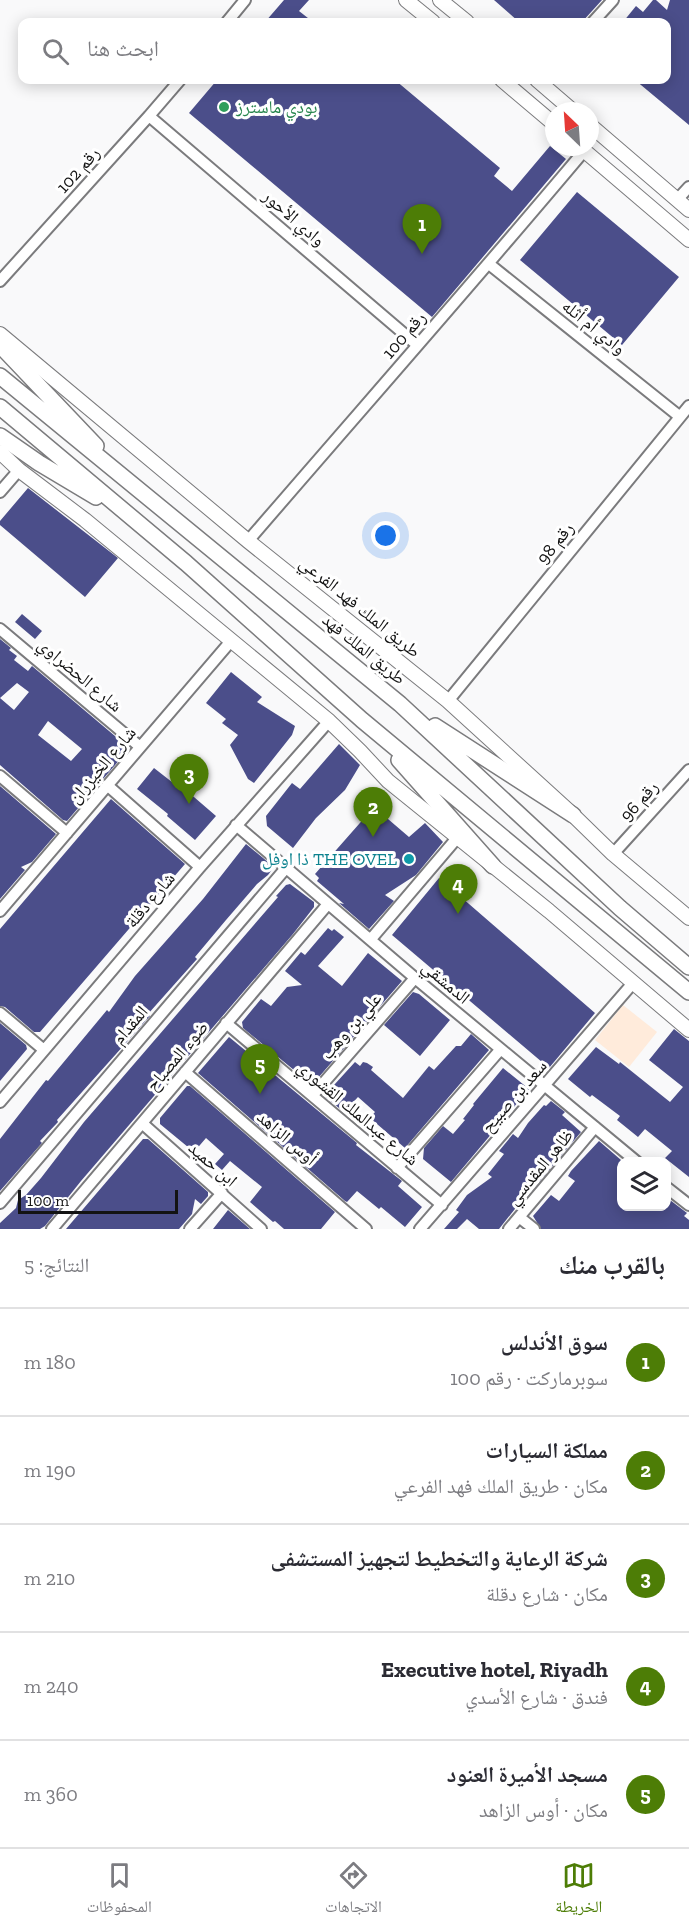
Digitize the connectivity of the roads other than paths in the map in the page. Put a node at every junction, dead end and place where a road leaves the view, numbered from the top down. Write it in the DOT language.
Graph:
graph roads {
  1 [pos="245,0"];
  2 [pos="406,0"];
  3 [pos="613,0"];
  4 [pos="448,2"];
  5 [pos="230,18"];
  6 [pos="428,18"];
  7 [pos="463,18"];
  8 [pos="597,18"];
  9 [pos="177,84"];
  10 [pos="509,84"];
  11 [pos="544,84"];
  12 [pos="563,102"];
  13 [pos="149,116"];
  14 [pos="545,116"];
  15 [pos="599,133"];
  16 [pos="576,156"];
  17 [pos="590,156"];
  18 [pos="689,187"];
  19 [pos="677,200"];
  20 [pos="689,210"];
  21 [pos="689,240"];
  22 [pos="489,264"];
  23 [pos="0,281"];
  24 [pos="0,334"];
  25 [pos="417,344"];
  26 [pos="0,345"];
  27 [pos="0,376"];
  28 [pos="689,406"];
  29 [pos="0,407"];
  30 [pos="679,416"];
  31 [pos="0,436"];
  32 [pos="0,452"];
  33 [pos="98,458"];
  34 [pos="19,470"];
  35 [pos="0,492"];
  36 [pos="131,517"];
  37 [pos="248,541"];
  38 [pos="0,629"];
  39 [pos="231,641"];
  40 [pos="448,701"];
  41 [pos="400,704"];
  42 [pos="362,720"];
  43 [pos="329,721"];
  44 [pos="139,746"];
  45 [pos="689,770"];
  46 [pos="0,776"];
  47 [pos="106,785"];
  48 [pos="573,815"];
  49 [pos="236,825"];
  50 [pos="66,833"];
  51 [pos="457,838"];
  52 [pos="613,854"];
  53 [pos="493,866"];
  54 [pos="200,867"];
  55 [pos="286,868"];
  56 [pos="328,904"];
  57 [pos="0,910"];
  58 [pos="689,918"];
  59 [pos="371,939"];
  60 [pos="689,967"];
  61 [pos="415,978"];
  62 [pos="633,983"];
  63 [pos="689,992"];
  64 [pos="0,1013"];
  65 [pos="226,1023"];
  66 [pos="689,1030"];
  67 [pos="44,1050"];
  68 [pos="500,1050"];
  69 [pos="185,1072"];
  70 [pos="545,1086"];
  71 [pos="313,1095"];
  72 [pos="0,1102"];
  73 [pos="143,1124"];
  74 [pos="595,1127"];
  75 [pos="632,1157"];
  76 [pos="397,1168"];
  77 [pos="671,1191"];
  78 [pos="222,1193"];
  79 [pos="0,1203"];
  80 [pos="442,1205"];
  81 [pos="689,1205"];
  82 [pos="519,1217"];
  83 [pos="52,1229"];
  84 [pos="190,1229"];
  85 [pos="261,1229"];
  86 [pos="366,1229"];
  87 [pos="420,1229"];
  88 [pos="509,1229"];
  89 [pos="534,1229"];
  1 -- 5 [label="street"];
  2 -- 6 [label="main road"];
  3 -- 8 [label="street"];
  4 -- 7 [label="main road"];
  9 -- 13 [label="street, رقم 102"];
  10 -- 14 [label="main road"];
  11 -- 12 [label="main road"];
  13 -- 23 [label="street, رقم 102"];
  13 -- 25 [label="street, وادي الأحور"];
  15 -- 19 [label="main road"];
  16 -- 22 [label="street, رقم 100"];
  17 -- 21 [label="main road"];
  18 -- 19 [label="street"];
  19 -- 20 [label="main road"];
  22 -- 25 [label="street, رقم 100"];
  22 -- 30 [label="street, وادي أم أثله"];
  24 -- 37 [label="main road, طريق الملك فهد الفرعي"];
  25 -- 37 [label="street, رقم 100"];
  26 -- 33 [label="highway"];
  27 -- 33 [label="highway, طريق الملك فهد"];
  28 -- 30 [label="street, رقم 98"];
  29 -- 36 [label="highway"];
  30 -- 40 [label="street, رقم 98"];
  31 -- 36 [label="highway"];
  32 -- 34 [label="main road"];
  33 -- 41 [label="highway, طريق الملك فهد"];
  34 -- 35 [label="street"];
  34 -- 39 [label="main road"];
  36 -- 42 [label="highway"];
  37 -- 40 [label="main road, طريق الملك فهد الفرعي"];
  38 -- 44 [label="street, شارع الحضراوي"];
  39 -- 43 [label="main road"];
  39 -- 44 [label="street, شارع الخيزران"];
  40 -- 48 [label="main road, طريق الملك فهد الفرعي"];
  41 -- 48 [label="highway"];
  41 -- 60 [label="highway, طريق الملك فهد"];
  42 -- 53 [label="highway"];
  42 -- 63 [label="highway"];
  43 -- 49 [label="street, شارع دقلة"];
  43 -- 51 [label="main road"];
  44 -- 47 [label="street, شارع الخيزران"];
  45 -- 52 [label="street, رقم 96"];
  46 -- 50 [label="street"];
  47 -- 50 [label="street, شارع الخيزران"];
  47 -- 54 [label="street"];
  48 -- 52 [label="main road, طريق الملك فهد الفرعي"];
  49 -- 54 [label="street, شارع دقلة"];
  49 -- 55 [label="street, الدمشقي"];
  50 -- 57 [label="street, شارع الخيزران"];
  51 -- 53 [label="main road"];
  51 -- 59 [label="street"];
  52 -- 58 [label="main road, طريق الملك فهد الفرعي"];
  53 -- 62 [label="main road"];
  54 -- 67 [label="street, شارع دقلة"];
  55 -- 56 [label="street, الدمشقي"];
  55 -- 79 [label="street, المقدام"];
  56 -- 59 [label="street, الدمشقي"];
  56 -- 65 [label="street, ضوء المصباح"];
  59 -- 61 [label="street, الدمشقي"];
  61 -- 68 [label="street, الدمشقي"];
  61 -- 71 [label="street, علي بن وهب"];
  62 -- 66 [label="main road"];
  62 -- 70 [label="street, سعد بن صبيح"];
  64 -- 67 [label="street"];
  65 -- 69 [label="street, ضوء المصباح"];
  65 -- 71 [label="street, شارع عبدالملك القشوري"];
  67 -- 72 [label="street, شارع دقلة"];
  68 -- 70 [label="street, الدمشقي"];
  68 -- 76 [label="street"];
  69 -- 73 [label="street, ضوء المصباح"];
  69 -- 86 [label="street, أوس الزاهد"];
  70 -- 74 [label="street, الدمشقي"];
  70 -- 80 [label="street, سعد بن صبيح"];
  71 -- 76 [label="street, شارع عبدالملك القشوري"];
  73 -- 78 [label="street, ابن حميد"];
  73 -- 83 [label="street, ضوء المصباح"];
  74 -- 75 [label="street, الدمشقي"];
  74 -- 82 [label="street, ظاهر المقدسي"];
  76 -- 80 [label="street, شارع عبدالملك القشوري"];
  77 -- 81 [label="street"];
  78 -- 84 [label="street"];
  78 -- 85 [label="street, ابن حميد"];
  80 -- 87 [label="street, سعد بن صبيح"];
  82 -- 88 [label="street, ظاهر المقدسي"];
  82 -- 89 [label="street"];
}
